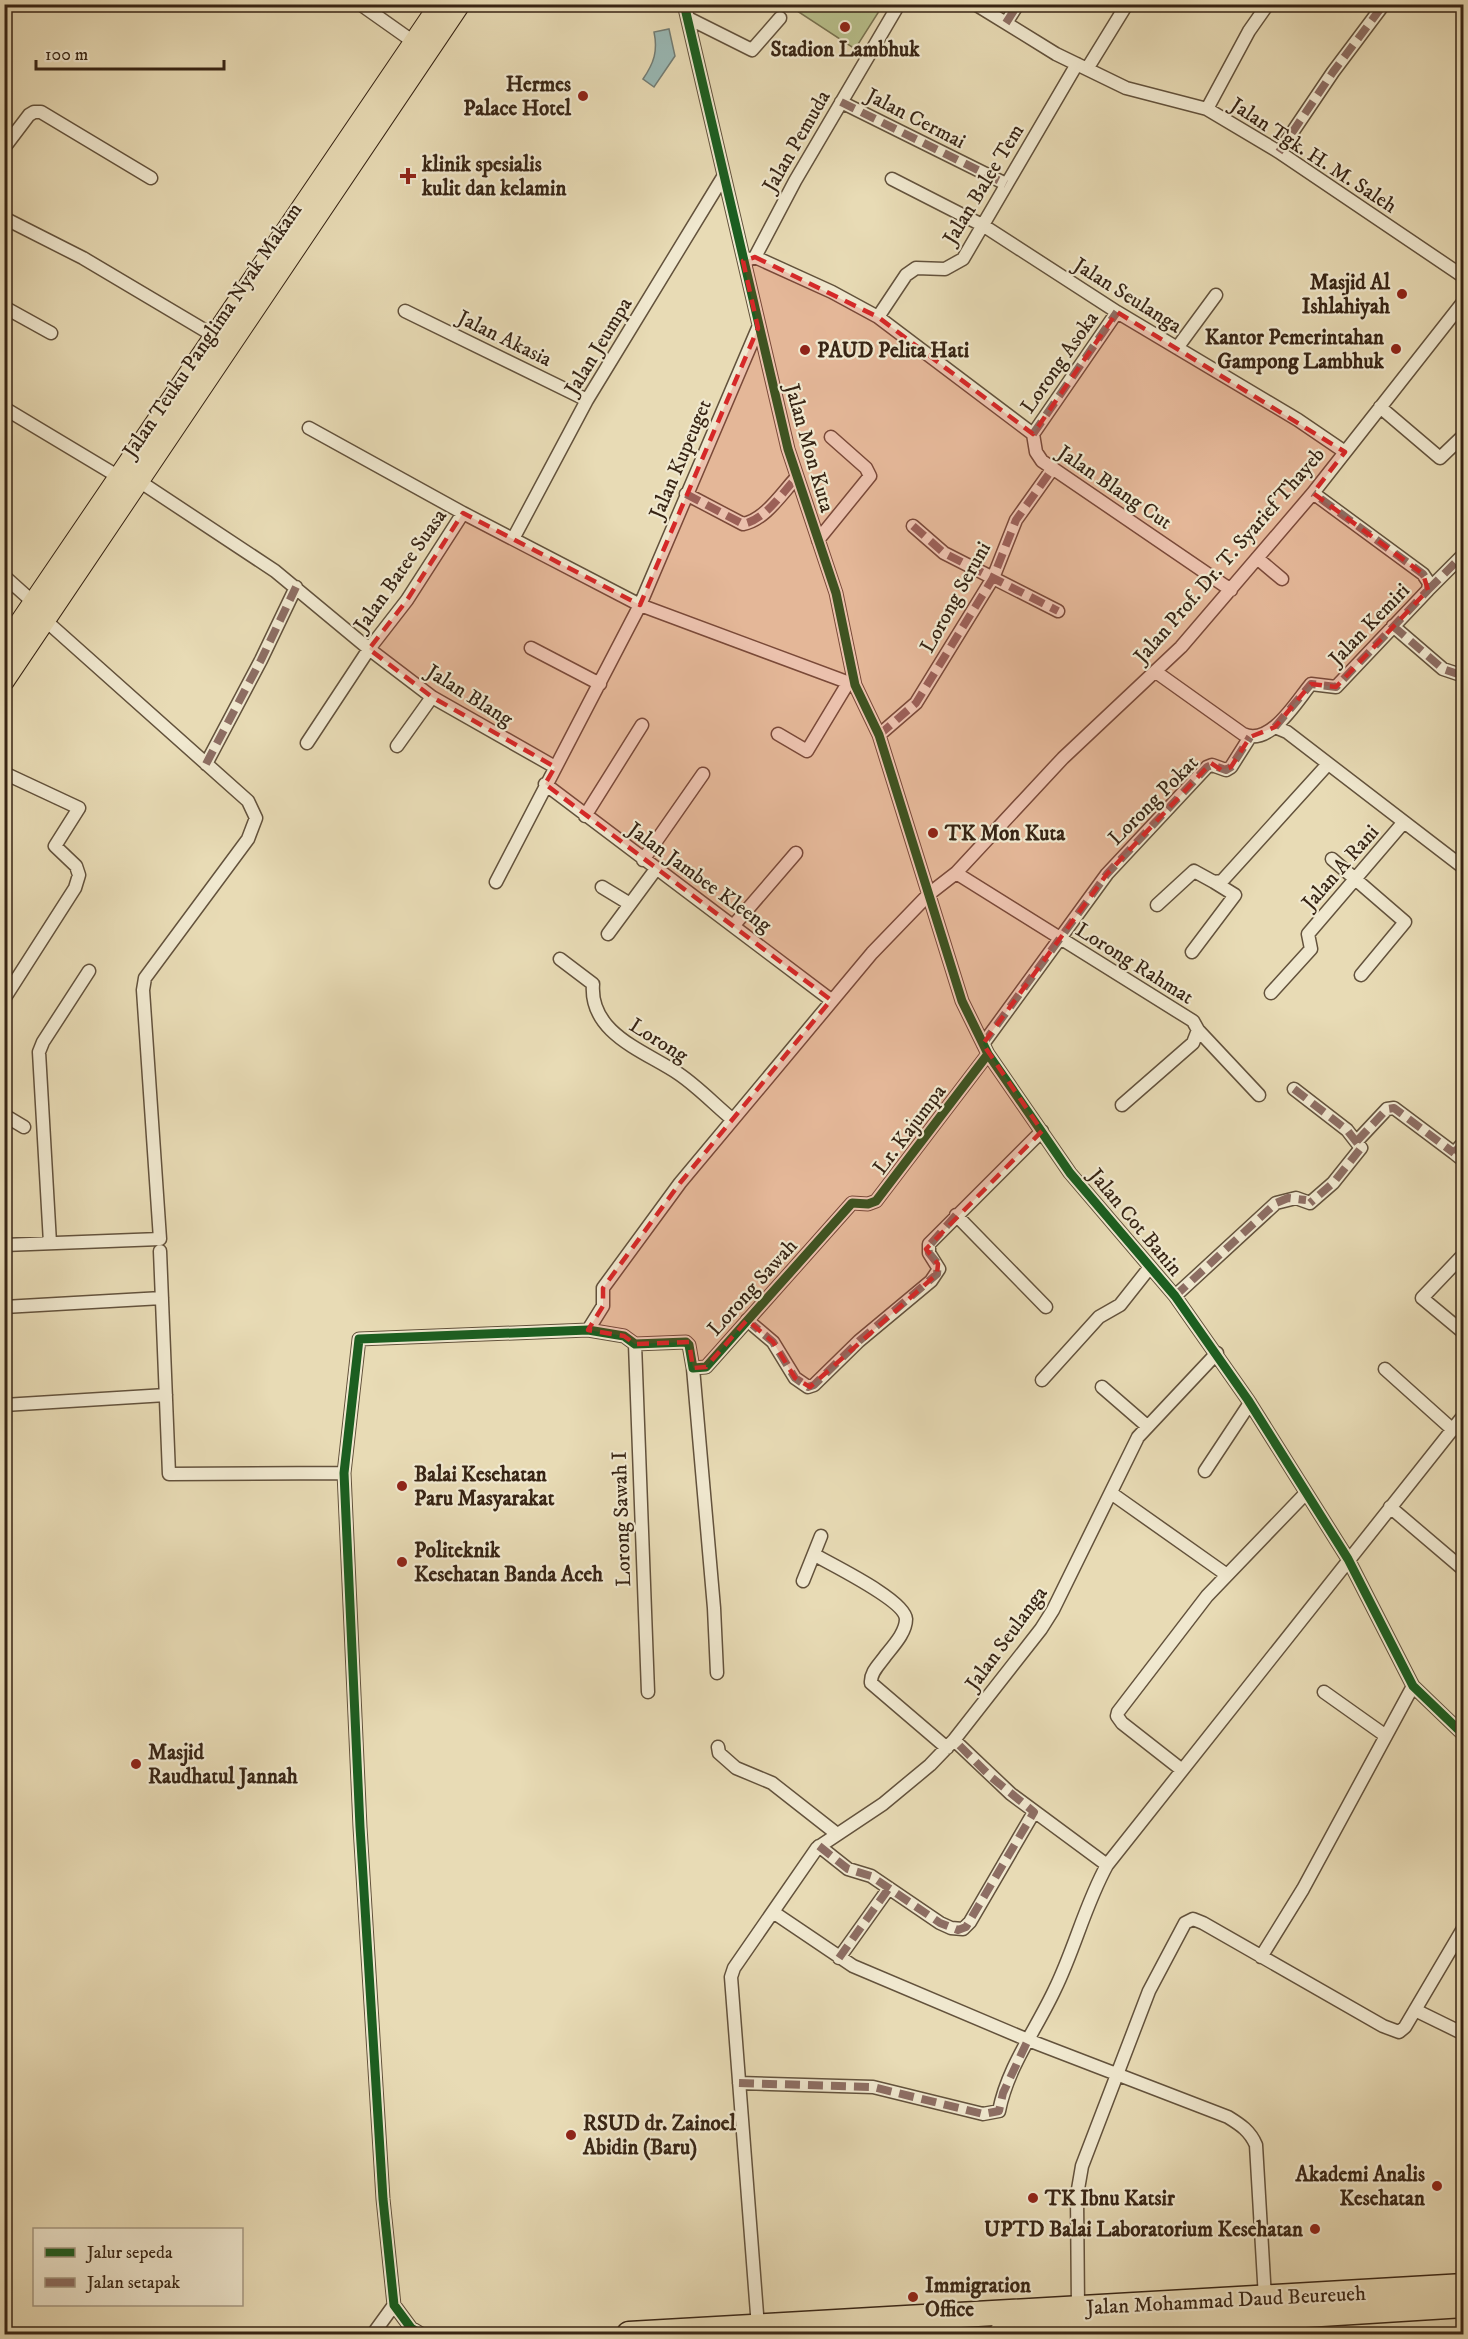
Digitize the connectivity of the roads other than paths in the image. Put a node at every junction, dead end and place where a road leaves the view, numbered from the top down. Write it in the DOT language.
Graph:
graph roads {
  1 [pos="360,4"];
  2 [pos="440,4"];
  3 [pos="460,4"];
  4 [pos="684,4"];
  5 [pos="899,4"];
  6 [pos="975,4"];
  7 [pos="1018,4"];
  8 [pos="1127,4"];
  9 [pos="1268,4"];
  10 [pos="1384,4"];
  11 [pos="688,18"];
  12 [pos="780,18"];
  13 [pos="1006,23"];
  14 [pos="421,48"];
  15 [pos="1082,67"];
  16 [pos="841,102"];
  17 [pos="1207,109"];
  18 [pos="4,148"];
  19 [pos="1279,152"];
  20 [pos="723,177"];
  21 [pos="151,178"];
  22 [pos="892,179"];
  23 [pos="1006,184"];
  24 [pos="4,218"];
  25 [pos="984,226"];
  26 [pos="749,259"];
  27 [pos="1464,276"];
  28 [pos="1216,295"];
  29 [pos="1464,301"];
  30 [pos="4,307"];
  31 [pos="405,311"];
  32 [pos="1117,312"];
  33 [pos="878,317"];
  34 [pos="758,328"];
  35 [pos="51,333"];
  36 [pos="216,337"];
  37 [pos="1177,348"];
  38 [pos="587,400"];
  39 [pos="1380,407"];
  40 [pos="4,408"];
  41 [pos="309,428"];
  42 [pos="1033,434"];
  43 [pos="1464,435"];
  44 [pos="831,436"];
  45 [pos="1345,452"];
  46 [pos="1053,468"];
  47 [pos="119,477"];
  48 [pos="797,477"];
  49 [pos="139,481"];
  50 [pos="1313,492"];
  51 [pos="686,494"];
  52 [pos="463,513"];
  53 [pos="913,526"];
  54 [pos="513,539"];
  55 [pos="818,540"];
  56 [pos="1464,554"];
  57 [pos="1257,558"];
  58 [pos="4,576"];
  59 [pos="993,578"];
  60 [pos="1282,579"];
  61 [pos="296,587"];
  62 [pos="1231,590"];
  63 [pos="1428,590"];
  64 [pos="33,602"];
  65 [pos="640,605"];
  66 [pos="1059,611"];
  67 [pos="45,620"];
  68 [pos="1393,627"];
  69 [pos="4,646"];
  70 [pos="531,648"];
  71 [pos="369,649"];
  72 [pos="1156,672"];
  73 [pos="1464,676"];
  74 [pos="4,681"];
  75 [pos="600,684"];
  76 [pos="852,684"];
  77 [pos="432,697"];
  78 [pos="642,725"];
  79 [pos="1275,727"];
  80 [pos="778,734"];
  81 [pos="879,735"];
  82 [pos="1250,737"];
  83 [pos="308,743"];
  84 [pos="398,746"];
  85 [pos="206,764"];
  86 [pos="1328,764"];
  87 [pos="555,767"];
  88 [pos="4,773"];
  89 [pos="704,774"];
  90 [pos="545,784"];
  91 [pos="585,816"];
  92 [pos="1404,823"];
  93 [pos="796,853"];
  94 [pos="1332,859"];
  95 [pos="643,860"];
  96 [pos="1464,868"];
  97 [pos="656,869"];
  98 [pos="956,873"];
  99 [pos="1107,874"];
  100 [pos="1355,878"];
  101 [pos="496,882"];
  102 [pos="1214,882"];
  103 [pos="602,887"];
  104 [pos="929,894"];
  105 [pos="630,904"];
  106 [pos="1157,905"];
  107 [pos="734,925"];
  108 [pos="608,934"];
  109 [pos="1058,938"];
  110 [pos="1192,952"];
  111 [pos="560,959"];
  112 [pos="89,971"];
  113 [pos="1361,975"];
  114 [pos="1271,993"];
  115 [pos="4,999"];
  116 [pos="831,1000"];
  117 [pos="1198,1030"];
  118 [pos="986,1049"];
  119 [pos="1294,1089"];
  120 [pos="1259,1095"];
  121 [pos="1122,1105"];
  122 [pos="4,1115"];
  123 [pos="732,1119"];
  124 [pos="24,1127"];
  125 [pos="1042,1131"];
  126 [pos="1357,1141"];
  127 [pos="1464,1142"];
  128 [pos="1459,1157"];
  129 [pos="849,1206"];
  130 [pos="956,1215"];
  131 [pos="50,1243"];
  132 [pos="4,1245"];
  133 [pos="160,1251"];
  134 [pos="1464,1254"];
  135 [pos="1150,1267"];
  136 [pos="1175,1296"];
  137 [pos="162,1298"];
  138 [pos="4,1307"];
  139 [pos="1046,1307"];
  140 [pos="747,1320"];
  141 [pos="588,1330"];
  142 [pos="1464,1333"];
  143 [pos="635,1344"];
  144 [pos="1217,1353"];
  145 [pos="693,1368"];
  146 [pos="1385,1369"];
  147 [pos="1042,1380"];
  148 [pos="1102,1387"];
  149 [pos="166,1395"];
  150 [pos="1250,1403"];
  151 [pos="4,1405"];
  152 [pos="1464,1415"];
  153 [pos="1147,1426"];
  154 [pos="1453,1430"];
  155 [pos="1205,1471"];
  156 [pos="344,1473"];
  157 [pos="1111,1493"];
  158 [pos="1306,1493"];
  159 [pos="1390,1507"];
  160 [pos="821,1536"];
  161 [pos="815,1555"];
  162 [pos="1348,1559"];
  163 [pos="1464,1570"];
  164 [pos="1227,1575"];
  165 [pos="802,1581"];
  166 [pos="717,1673"];
  167 [pos="1413,1686"];
  168 [pos="648,1692"];
  169 [pos="1324,1692"];
  170 [pos="1464,1735"];
  171 [pos="1386,1736"];
  172 [pos="950,1744"];
  173 [pos="718,1747"];
  174 [pos="1182,1770"];
  175 [pos="1034,1812"];
  176 [pos="837,1834"];
  177 [pos="819,1846"];
  178 [pos="1107,1865"];
  179 [pos="890,1888"];
  180 [pos="773,1912"];
  181 [pos="1464,1927"];
  182 [pos="1261,1957"];
  183 [pos="839,1958"];
  184 [pos="1414,2010"];
  185 [pos="1464,2034"];
  186 [pos="1028,2040"];
  187 [pos="1117,2074"];
  188 [pos="740,2084"];
  189 [pos="1464,2286"];
  190 [pos="1265,2298"];
  191 [pos="394,2305"];
  192 [pos="1464,2305"];
  193 [pos="1078,2308"];
  194 [pos="758,2327"];
  195 [pos="1175,2328"];
  196 [pos="373,2334"];
  197 [pos="421,2334"];
  198 [pos="629,2334"];
  199 [pos="1001,2334"];
  1 -- 14 [label="street"];
  2 -- 14 [label="main road, Jalan Teuku Panglima Nyak Makam"];
  3 -- 14 [label="main road, Jalan Teuku Panglima Nyak Makam"];
  4 -- 11 [label="street, Jalan Mon Kuta"];
  5 -- 16 [label="street, Jalan Pemuda"];
  6 -- 13 [label="street, Jalan Tgk. H. M. Saleh"];
  7 -- 13 [label="street"];
  8 -- 15 [label="street, Jalan Balee Tem"];
  9 -- 17 [label="street"];
  10 -- 19 [label="street"];
  11 -- 12 [label="street"];
  11 -- 20 [label="street, Jalan Mon Kuta"];
  13 -- 15 [label="street, Jalan Tgk. H. M. Saleh"];
  14 -- 36 [label="main road, Jalan Teuku Panglima Nyak Makam"];
  14 -- 49 [label="main road, Jalan Teuku Panglima Nyak Makam"];
  15 -- 17 [label="street, Jalan Tgk. H. M. Saleh"];
  15 -- 23 [label="street, Jalan Balee Tem"];
  16 -- 23 [label="street, Jalan Cermai"];
  16 -- 26 [label="street, Jalan Pemuda"];
  17 -- 19 [label="street, Jalan Tgk. H. M. Saleh"];
  18 -- 21 [label="street"];
  19 -- 27 [label="street, Jalan Tgk. H. M. Saleh"];
  20 -- 26 [label="street, Jalan Mon Kuta"];
  20 -- 38 [label="street, Jalan Jeumpa"];
  22 -- 25 [label="street, Jalan Seulanga"];
  23 -- 25 [label="street, Jalan Balee Tem"];
  24 -- 36 [label="street"];
  25 -- 32 [label="street, Jalan Seulanga"];
  25 -- 33 [label="street, Jalan Balee Tem"];
  26 -- 33 [label="street"];
  26 -- 34 [label="street, Jalan Mon Kuta"];
  28 -- 37 [label="street"];
  29 -- 39 [label="street, Jalan Prof. Dr. T. Syarief Thayeb"];
  30 -- 35 [label="street"];
  31 -- 38 [label="street, Jalan Akasia"];
  32 -- 37 [label="street, Jalan Seulanga"];
  32 -- 42 [label="street, Lorong Asoka"];
  33 -- 42 [label="street"];
  34 -- 48 [label="street, Jalan Mon Kuta"];
  34 -- 51 [label="street, Jalan Kupeuget"];
  36 -- 47 [label="main road, Jalan Teuku Panglima Nyak Makam"];
  37 -- 45 [label="street, Jalan Seulanga"];
  38 -- 54 [label="street, Jalan Jeumpa"];
  39 -- 43 [label="street"];
  39 -- 45 [label="street, Jalan Prof. Dr. T. Syarief Thayeb"];
  40 -- 47 [label="street"];
  41 -- 52 [label="street"];
  42 -- 46 [label="street, Jalan Blang Cut"];
  44 -- 55 [label="street"];
  45 -- 50 [label="street, Jalan Prof. Dr. T. Syarief Thayeb"];
  46 -- 59 [label="street, Lorong Seruni"];
  46 -- 62 [label="street, Jalan Blang Cut"];
  47 -- 64 [label="main road, Jalan Teuku Panglima Nyak Makam"];
  48 -- 51 [label="street"];
  48 -- 55 [label="street, Jalan Mon Kuta"];
  49 -- 61 [label="street, Jalan Batee Suasa"];
  49 -- 67 [label="main road, Jalan Teuku Panglima Nyak Makam"];
  50 -- 57 [label="street, Jalan Prof. Dr. T. Syarief Thayeb"];
  50 -- 63 [label="street, Jalan Kemiri"];
  51 -- 65 [label="street, Jalan Kupeuget"];
  52 -- 54 [label="street, Jalan Batee Suasa"];
  52 -- 71 [label="street, Jalan Batee Suasa"];
  53 -- 59 [label="street"];
  54 -- 65 [label="street, Jalan Batee Suasa"];
  55 -- 76 [label="street, Jalan Mon Kuta"];
  56 -- 63 [label="street"];
  57 -- 60 [label="street"];
  57 -- 62 [label="street, Jalan Prof. Dr. T. Syarief Thayeb"];
  58 -- 64 [label="street"];
  59 -- 66 [label="street"];
  59 -- 81 [label="street, Lorong Seruni"];
  61 -- 71 [label="street, Jalan Batee Suasa"];
  61 -- 85 [label="street"];
  62 -- 72 [label="street, Jalan Prof. Dr. T. Syarief Thayeb"];
  63 -- 68 [label="street, Jalan Kemiri"];
  64 -- 69 [label="main road, Jalan Teuku Panglima Nyak Makam"];
  65 -- 75 [label="street, Jalan Kupeuget"];
  65 -- 76 [label="street, Jalan Batee Suasa"];
  67 -- 74 [label="main road, Jalan Teuku Panglima Nyak Makam"];
  67 -- 85 [label="street"];
  68 -- 73 [label="street"];
  68 -- 79 [label="street, Jalan Kemiri"];
  70 -- 75 [label="street"];
  71 -- 77 [label="street, Jalan Blang"];
  71 -- 83 [label="street"];
  72 -- 82 [label="street"];
  72 -- 98 [label="street, Jalan Prof. Dr. T. Syarief Thayeb"];
  75 -- 87 [label="street, Jalan Kupeuget"];
  76 -- 80 [label="street"];
  76 -- 81 [label="street, Jalan Mon Kuta"];
  77 -- 84 [label="street"];
  77 -- 87 [label="street, Jalan Blang"];
  78 -- 91 [label="street"];
  79 -- 82 [label="street"];
  79 -- 86 [label="street"];
  81 -- 104 [label="street, Jalan Mon Kuta"];
  82 -- 99 [label="street, Lorong Pokat"];
  85 -- 131 [label="street"];
  86 -- 92 [label="street"];
  86 -- 102 [label="street"];
  87 -- 90 [label="street, Jalan Kupeuget"];
  88 -- 115 [label="street"];
  89 -- 95 [label="street"];
  90 -- 91 [label="street, Jalan Jambee Kleeng"];
  90 -- 101 [label="street, Jalan Kupeuget"];
  91 -- 95 [label="street, Jalan Jambee Kleeng"];
  92 -- 96 [label="street"];
  92 -- 100 [label="street, Jalan A Rani"];
  93 -- 107 [label="street"];
  94 -- 100 [label="street"];
  95 -- 97 [label="street, Jalan Jambee Kleeng"];
  97 -- 105 [label="street"];
  97 -- 107 [label="street, Jalan Jambee Kleeng"];
  98 -- 104 [label="street, Jalan Prof. Dr. T. Syarief Thayeb"];
  98 -- 109 [label="street, Lorong Rahmat"];
  99 -- 109 [label="street, Lr. Kajumpa"];
  100 -- 113 [label="street"];
  100 -- 114 [label="street, Jalan A Rani"];
  102 -- 106 [label="street"];
  102 -- 110 [label="street"];
  103 -- 105 [label="street"];
  104 -- 116 [label="street, Jalan Prof. Dr. T. Syarief Thayeb"];
  104 -- 118 [label="street, Jalan Cot Banin"];
  105 -- 108 [label="street"];
  107 -- 116 [label="street, Jalan Jambee Kleeng"];
  109 -- 117 [label="street, Lorong Rahmat"];
  109 -- 118 [label="street, Lr. Kajumpa"];
  111 -- 123 [label="street, Lorong"];
  112 -- 131 [label="street"];
  116 -- 123 [label="street, Jalan Prof. Dr. T. Syarief Thayeb"];
  117 -- 120 [label="street"];
  117 -- 121 [label="street, Lorong Rahmat"];
  118 -- 125 [label="street, Jalan Cot Banin"];
  118 -- 129 [label="street, Lr. Kajumpa"];
  119 -- 126 [label="street"];
  122 -- 124 [label="street"];
  123 -- 141 [label="street, Jalan Prof. Dr. T. Syarief Thayeb"];
  125 -- 130 [label="street"];
  125 -- 135 [label="street, Jalan Cot Banin"];
  126 -- 128 [label="street"];
  126 -- 136 [label="street"];
  127 -- 128 [label="street"];
  129 -- 140 [label="street, Lorong Sawah"];
  130 -- 139 [label="street"];
  130 -- 140 [label="street"];
  131 -- 132 [label="street"];
  133 -- 137 [label="street"];
  134 -- 142 [label="street"];
  135 -- 136 [label="street, Jalan Cot Banin"];
  135 -- 147 [label="street"];
  136 -- 144 [label="street, Jalan Cot Banin"];
  137 -- 138 [label="street"];
  137 -- 149 [label="street"];
  140 -- 145 [label="street, Lorong Sawah"];
  141 -- 143 [label="street, Lorong Sawah"];
  141 -- 156 [label="street, Lorong Sawah"];
  143 -- 145 [label="street, Lorong Sawah"];
  143 -- 168 [label="street, Lorong Sawah I"];
  144 -- 150 [label="street, Jalan Cot Banin"];
  144 -- 153 [label="street, Jalan Seulanga"];
  145 -- 166 [label="street"];
  146 -- 154 [label="street"];
  148 -- 153 [label="street"];
  149 -- 151 [label="street"];
  149 -- 156 [label="street"];
  150 -- 155 [label="street"];
  150 -- 158 [label="street, Jalan Cot Banin"];
  152 -- 154 [label="street"];
  153 -- 157 [label="street, Jalan Seulanga"];
  154 -- 159 [label="street"];
  156 -- 191 [label="street"];
  157 -- 164 [label="street"];
  157 -- 172 [label="street, Jalan Seulanga"];
  158 -- 162 [label="street, Jalan Cot Banin"];
  158 -- 164 [label="street"];
  159 -- 162 [label="street"];
  159 -- 163 [label="street"];
  160 -- 161 [label="street"];
  161 -- 165 [label="street"];
  161 -- 172 [label="street"];
  162 -- 167 [label="street, Jalan Cot Banin"];
  162 -- 174 [label="street"];
  164 -- 174 [label="street"];
  167 -- 170 [label="street, Jalan Cot Banin"];
  167 -- 171 [label="street"];
  169 -- 171 [label="street"];
  171 -- 182 [label="street"];
  172 -- 175 [label="street"];
  172 -- 176 [label="street, Jalan Seulanga"];
  173 -- 176 [label="street"];
  174 -- 178 [label="street"];
  175 -- 178 [label="street"];
  175 -- 179 [label="street"];
  176 -- 177 [label="street, Jalan Seulanga"];
  177 -- 179 [label="street"];
  177 -- 180 [label="street"];
  178 -- 186 [label="street"];
  179 -- 183 [label="street"];
  180 -- 183 [label="street"];
  180 -- 188 [label="street"];
  181 -- 184 [label="street"];
  182 -- 184 [label="street"];
  182 -- 187 [label="street"];
  183 -- 186 [label="street"];
  184 -- 185 [label="street"];
  186 -- 187 [label="street"];
  186 -- 188 [label="street"];
  187 -- 190 [label="street"];
  187 -- 193 [label="street"];
  188 -- 194 [label="street"];
  189 -- 190 [label="highway, Jalan Mohammad Daud Beureueh"];
  190 -- 193 [label="highway, Jalan Mohammad Daud Beureueh"];
  191 -- 196 [label="street"];
  191 -- 197 [label="street"];
  192 -- 195 [label="highway, Jalan Mohammad Daud Beureueh"];
  193 -- 194 [label="highway, Jalan Mohammad Daud Beureueh"];
  194 -- 198 [label="highway, Jalan Mohammad Daud Beureueh"];
  195 -- 199 [label="highway, Jalan Mohammad Daud Beureueh"];
}
